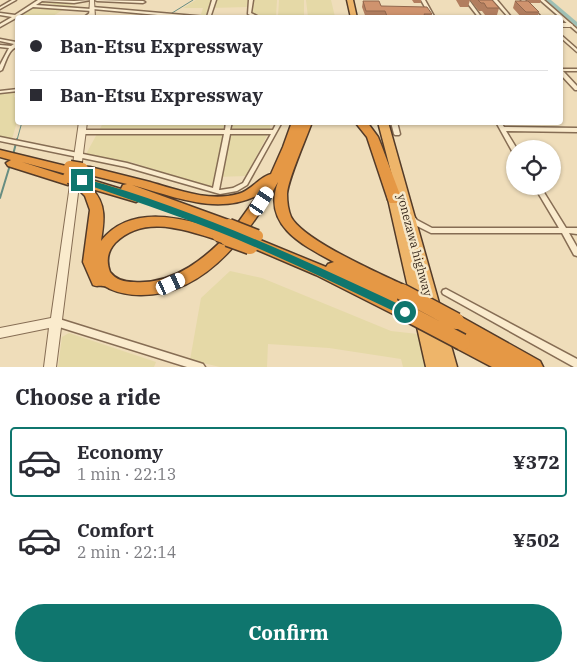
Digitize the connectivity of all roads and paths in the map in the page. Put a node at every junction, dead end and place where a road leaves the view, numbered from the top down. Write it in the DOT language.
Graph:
graph roads {
  1 [pos="14,0"];
  2 [pos="41,0"];
  3 [pos="90,0"];
  4 [pos="97,0"];
  5 [pos="214,0"];
  6 [pos="251,0"];
  7 [pos="346,0"];
  8 [pos="350,0"];
  9 [pos="423,0"];
  10 [pos="467,0"];
  11 [pos="495,0"];
  12 [pos="523,0"];
  13 [pos="542,0"];
  14 [pos="144,1"];
  15 [pos="32,6"];
  16 [pos="0,8"];
  17 [pos="92,12"];
  18 [pos="136,12"];
  19 [pos="1,15"];
  20 [pos="18,15"];
  21 [pos="165,15"];
  22 [pos="210,15"];
  23 [pos="253,15"];
  24 [pos="348,15"];
  25 [pos="353,15"];
  26 [pos="431,15"];
  27 [pos="479,15"];
  28 [pos="508,15"];
  29 [pos="538,15"];
  30 [pos="561,15"];
  31 [pos="15,16"];
  32 [pos="563,16"];
  33 [pos="15,17"];
  34 [pos="10,20"];
  35 [pos="1,24"];
  36 [pos="574,25"];
  37 [pos="577,31"];
  38 [pos="563,38"];
  39 [pos="0,40"];
  40 [pos="15,45"];
  41 [pos="15,45"];
  42 [pos="0,46"];
  43 [pos="15,47"];
  44 [pos="577,51"];
  45 [pos="0,70"];
  46 [pos="563,70"];
  47 [pos="577,70"];
  48 [pos="563,73"];
  49 [pos="577,89"];
  50 [pos="15,90"];
  51 [pos="0,92"];
  52 [pos="83,125"];
  53 [pos="228,125"];
  54 [pos="278,125"];
  55 [pos="297,125"];
  56 [pos="302,125"];
  57 [pos="305,125"];
  58 [pos="313,125"];
  59 [pos="364,125"];
  60 [pos="376,125"];
  61 [pos="383,125"];
  62 [pos="394,125"];
  63 [pos="500,125"];
  64 [pos="502,129"];
  65 [pos="577,130"];
  66 [pos="82,132"];
  67 [pos="227,132"];
  68 [pos="274,132"];
  69 [pos="396,134"];
  70 [pos="0,139"];
  71 [pos="297,139"];
  72 [pos="508,140"];
  73 [pos="79,155"];
  74 [pos="2,156"];
  75 [pos="284,169"];
  76 [pos="75,176"];
  77 [pos="216,190"];
  78 [pos="543,195"];
  79 [pos="400,203"];
  80 [pos="224,230"];
  81 [pos="431,230"];
  82 [pos="564,230"];
  83 [pos="577,230"];
  84 [pos="253,241"];
  85 [pos="577,253"];
  86 [pos="426,284"];
  87 [pos="446,292"];
  88 [pos="403,302"];
  89 [pos="56,322"];
  90 [pos="457,330"];
  91 [pos="0,332"];
  92 [pos="577,364"];
  93 [pos="50,367"];
  94 [pos="200,367"];
  95 [pos="434,367"];
  96 [pos="449,367"];
  97 [pos="509,367"];
  98 [pos="530,367"];
  99 [pos="534,367"];
  1 -- 16 [label="street"];
  2 -- 3 [label="street"];
  2 -- 15 [label="street"];
  3 -- 17 [label="street"];
  4 -- 14 [label="street"];
  5 -- 22 [label="street"];
  6 -- 23 [label="street"];
  7 -- 24 [label="highway"];
  8 -- 25 [label="highway"];
  9 -- 26 [label="street"];
  10 -- 27 [label="street"];
  11 -- 28 [label="street"];
  12 -- 29 [label="street"];
  13 -- 30 [label="street"];
  14 -- 18 [label="street"];
  15 -- 17 [label="street"];
  15 -- 20 [label="street"];
  17 -- 18 [label="street"];
  18 -- 21 [label="street"];
  19 -- 31 [label="street"];
  19 -- 34 [label="street"];
  32 -- 36 [label="street"];
  33 -- 34 [label="street"];
  34 -- 35 [label="street"];
  36 -- 37 [label="street"];
  38 -- 44 [label="street"];
  39 -- 40 [label="street"];
  41 -- 42 [label="street"];
  43 -- 45 [label="street"];
  46 -- 47 [label="street"];
  48 -- 49 [label="street"];
  50 -- 51 [label="street"];
  52 -- 66 [label="street"];
  53 -- 67 [label="street"];
  54 -- 68 [label="street"];
  55 -- 71 [label="highway"];
  56 -- 71 [label="highway"];
  57 -- 71 [label="highway"];
  58 -- 71 [label="highway"];
  59 -- 79 [label="highway"];
  60 -- 79 [label="highway, yonezawa highway"];
  61 -- 79 [label="highway, yonezawa highway"];
  62 -- 69 [label="street"];
  63 -- 64 [label="street"];
  64 -- 65 [label="street"];
  64 -- 72 [label="street"];
  66 -- 67 [label="street"];
  66 -- 73 [label="street"];
  67 -- 68 [label="street"];
  67 -- 77 [label="street"];
  68 -- 77 [label="street"];
  70 -- 73 [label="street"];
  71 -- 75 [label="highway"];
  73 -- 77 [label="street"];
  73 -- 89 [label="street"];
  74 -- 76 [label="highway"];
  75 -- 76 [label="highway"];
  75 -- 76 [label="highway"];
  75 -- 80 [label="highway"];
  75 -- 88 [label="highway"];
  76 -- 80 [label="highway"];
  78 -- 82 [label="street"];
  79 -- 81 [label="street"];
  79 -- 86 [label="highway, yonezawa highway"];
  79 -- 95 [label="highway, yonezawa highway"];
  80 -- 84 [label="highway, bridge"];
  81 -- 82 [label="street"];
  81 -- 86 [label="street"];
  82 -- 83 [label="street"];
  82 -- 85 [label="street"];
  84 -- 88 [label="highway"];
  84 -- 88 [label="highway"];
  86 -- 96 [label="highway, yonezawa highway"];
  87 -- 92 [label="street"];
  88 -- 90 [label="highway, bridge"];
  89 -- 91 [label="street"];
  89 -- 93 [label="street"];
  89 -- 94 [label="street"];
  90 -- 97 [label="highway"];
  90 -- 98 [label="highway"];
  90 -- 99 [label="highway"];
}
